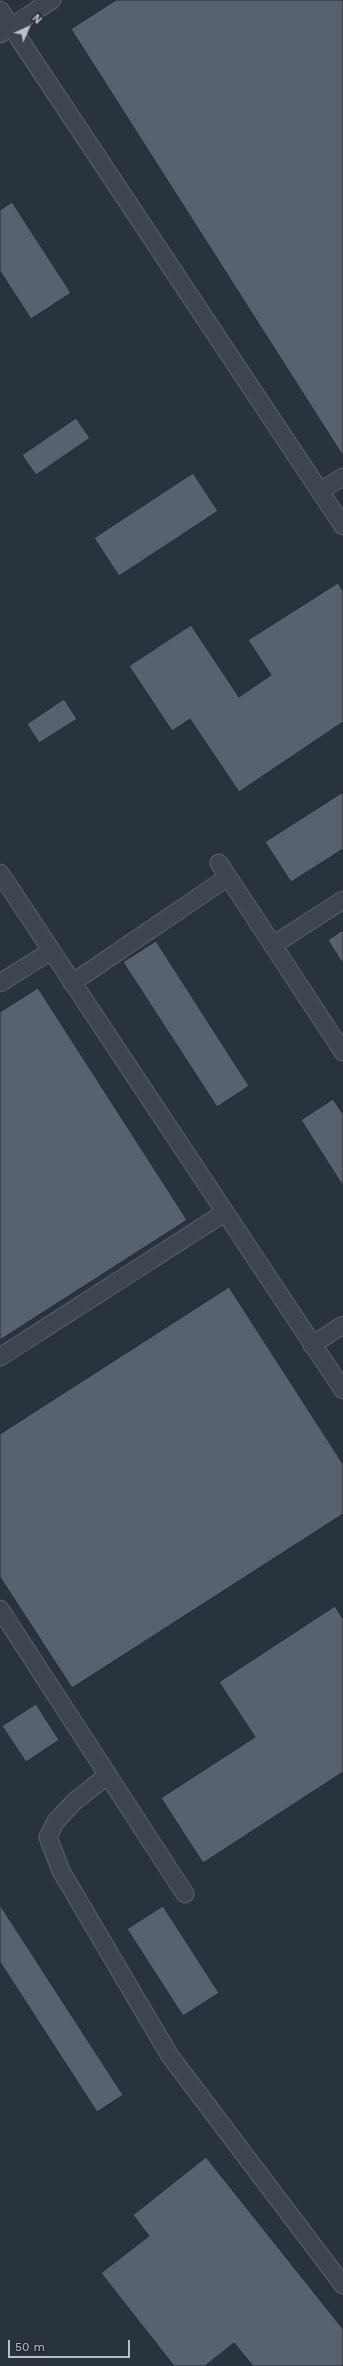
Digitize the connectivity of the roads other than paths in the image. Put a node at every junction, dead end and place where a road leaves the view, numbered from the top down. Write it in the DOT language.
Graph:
graph roads {
  1 [pos="52,0"];
  2 [pos="0,10"];
  3 [pos="5,30"];
  4 [pos="343,477"];
  5 [pos="320,491"];
  6 [pos="343,526"];
  7 [pos="0,873"];
  8 [pos="343,900"];
  9 [pos="273,945"];
  10 [pos="51,951"];
  11 [pos="0,983"];
  12 [pos="72,983"];
  13 [pos="341,1046"];
  14 [pos="224,1213"];
  15 [pos="343,1325"];
  16 [pos="312,1345"];
  17 [pos="0,1357"];
  18 [pos="343,1390"];
  19 [pos="0,1609"];
  20 [pos="108,1776"];
  21 [pos="185,1894"];
  22 [pos="343,2284"];
  1 -- 3 [label="lane"];
  2 -- 3 [label="lane"];
  3 -- 5 [label="lane"];
  4 -- 5 [label="lane"];
  5 -- 6 [label="lane"];
  7 -- 10 [label="lane"];
  8 -- 9 [label="lane"];
  9 -- 12 [label="lane"];
  9 -- 13 [label="lane"];
  10 -- 11 [label="lane"];
  10 -- 12 [label="lane"];
  12 -- 14 [label="lane"];
  14 -- 16 [label="lane"];
  14 -- 17 [label="lane"];
  15 -- 16 [label="lane"];
  16 -- 18 [label="lane"];
  19 -- 20 [label="lane"];
  20 -- 21 [label="lane"];
  20 -- 22 [label="lane"];
}
